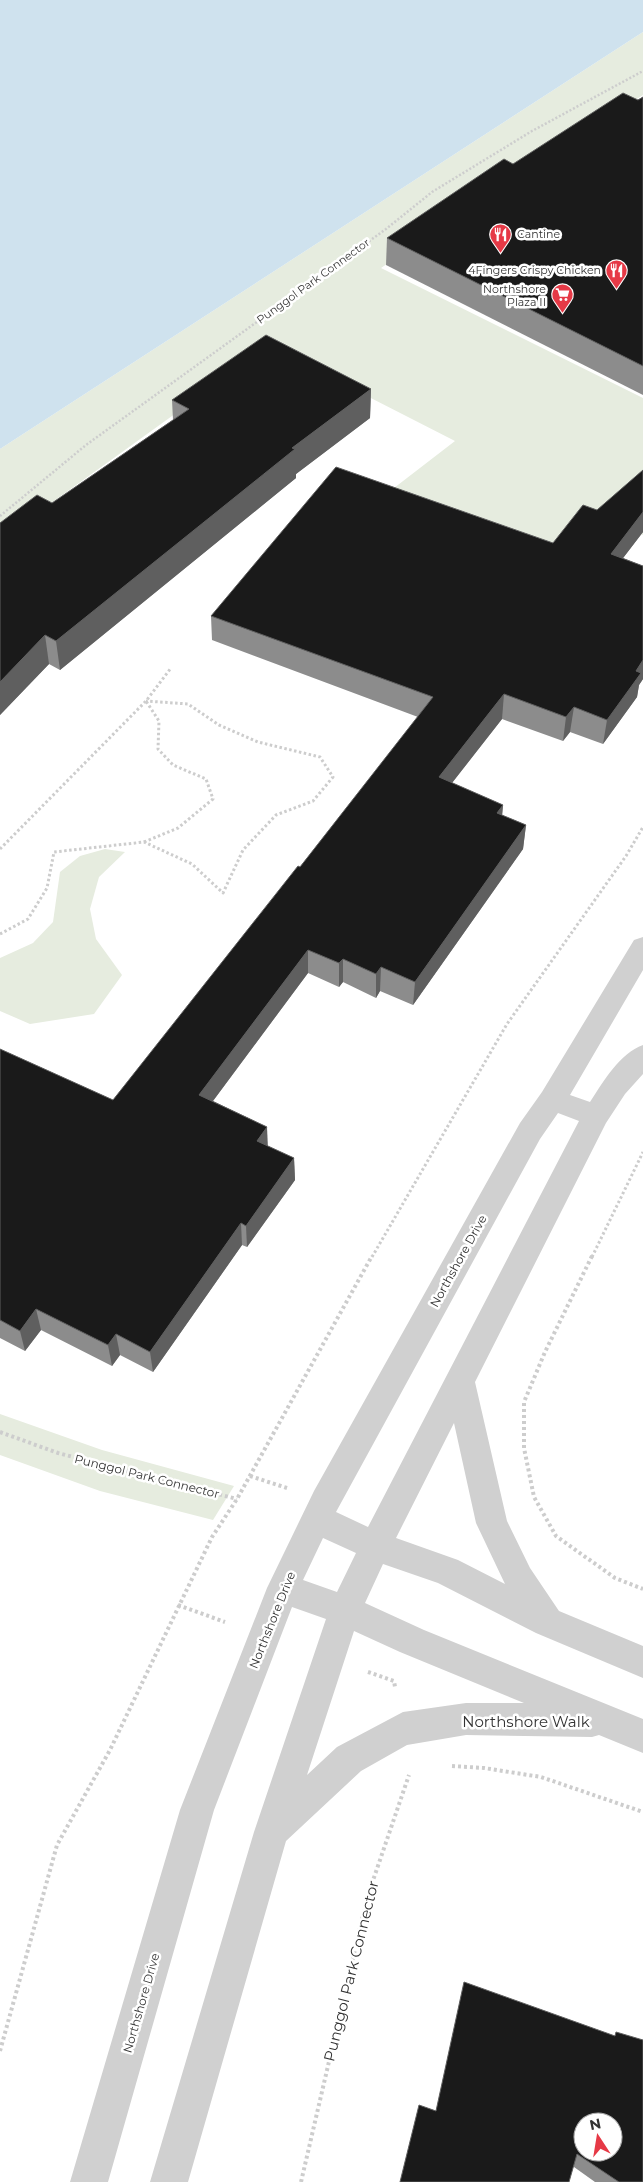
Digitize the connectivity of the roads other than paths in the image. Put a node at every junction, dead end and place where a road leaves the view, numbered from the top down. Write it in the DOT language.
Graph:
graph roads {
  1 [pos="643,947"];
  2 [pos="643,1056"];
  3 [pos="552,1100"];
  4 [pos="596,1115"];
  5 [pos="459,1380"];
  6 [pos="316,1519"];
  7 [pos="376,1546"];
  8 [pos="283,1588"];
  9 [pos="345,1610"];
  10 [pos="548,1622"];
  11 [pos="643,1662"];
  12 [pos="608,1722"];
  13 [pos="643,1736"];
  14 [pos="271,1832"];
  15 [pos="89,2182"];
  16 [pos="169,2182"];
  1 -- 3 [label="street, Northshore Drive"];
  2 -- 4 [label="street"];
  3 -- 4 [label="street"];
  3 -- 6 [label="street, Northshore Drive"];
  4 -- 5 [label="street"];
  5 -- 7 [label="street"];
  5 -- 10 [label="street"];
  6 -- 7 [label="street"];
  6 -- 8 [label="street, Northshore Drive"];
  7 -- 9 [label="street"];
  7 -- 10 [label="street"];
  8 -- 9 [label="street, Northshore Walk"];
  8 -- 15 [label="street, Northshore Drive"];
  9 -- 12 [label="street, Northshore Walk"];
  9 -- 14 [label="street"];
  10 -- 11 [label="street"];
  12 -- 13 [label="street, Northshore Walk"];
  12 -- 14 [label="street, Northshore Walk"];
  14 -- 16 [label="street"];
}
